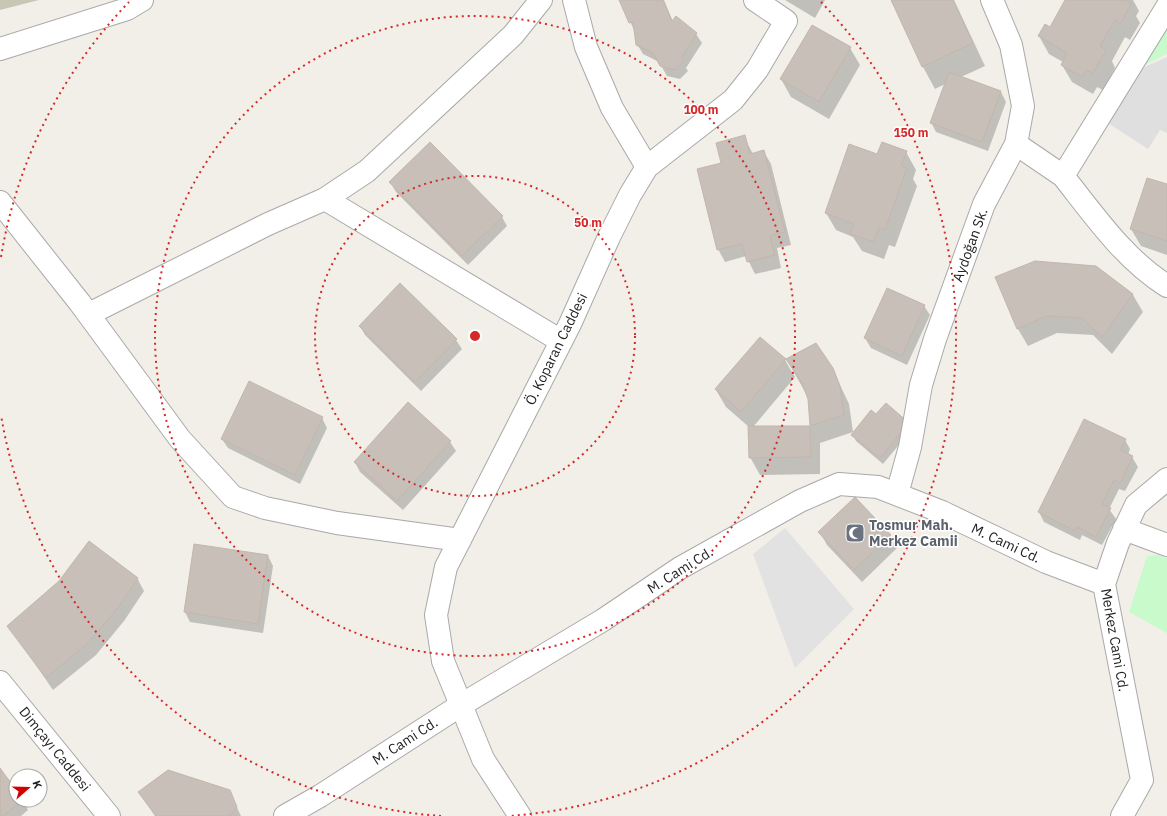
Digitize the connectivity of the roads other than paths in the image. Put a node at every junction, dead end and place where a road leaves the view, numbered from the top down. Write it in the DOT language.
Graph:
graph roads {
  1 [pos="142,0"];
  2 [pos="541,0"];
  3 [pos="574,0"];
  4 [pos="755,0"];
  5 [pos="992,0"];
  6 [pos="1167,7"];
  7 [pos="0,49"];
  8 [pos="1016,144"];
  9 [pos="647,168"];
  10 [pos="1063,176"];
  11 [pos="325,198"];
  12 [pos="0,202"];
  13 [pos="1167,286"];
  14 [pos="89,314"];
  15 [pos="561,341"];
  16 [pos="1167,479"];
  17 [pos="897,494"];
  18 [pos="1124,530"];
  19 [pos="460,540"];
  20 [pos="1167,545"];
  21 [pos="1104,584"];
  22 [pos="0,682"];
  23 [pos="461,705"];
  24 [pos="109,816"];
  25 [pos="285,816"];
  26 [pos="520,816"];
  27 [pos="1122,816"];
  1 -- 7 [label="street"];
  2 -- 11 [label="street"];
  3 -- 9 [label="street"];
  4 -- 9 [label="street, Ö. Koparan Caddesi"];
  5 -- 8 [label="street, Aydoğan Sk."];
  6 -- 10 [label="street"];
  8 -- 10 [label="street"];
  8 -- 17 [label="street, Aydoğan Sk."];
  9 -- 15 [label="street, Ö. Koparan Caddesi"];
  10 -- 13 [label="street"];
  11 -- 14 [label="street"];
  11 -- 15 [label="street"];
  12 -- 14 [label="street"];
  14 -- 19 [label="street"];
  15 -- 19 [label="street, Ö. Koparan Caddesi"];
  16 -- 18 [label="street, Merkez Cami Cd."];
  17 -- 21 [label="street, M. Cami Cd."];
  17 -- 23 [label="street, M. Cami Cd."];
  18 -- 20 [label="street"];
  18 -- 21 [label="street, Merkez Cami Cd."];
  19 -- 23 [label="street, Ö. Koparan Caddesi"];
  21 -- 27 [label="street, Merkez Cami Cd."];
  22 -- 24 [label="street, Dimçayı Caddesi"];
  23 -- 25 [label="street, M. Cami Cd."];
  23 -- 26 [label="street, Ö. Koparan Caddesi"];
}
